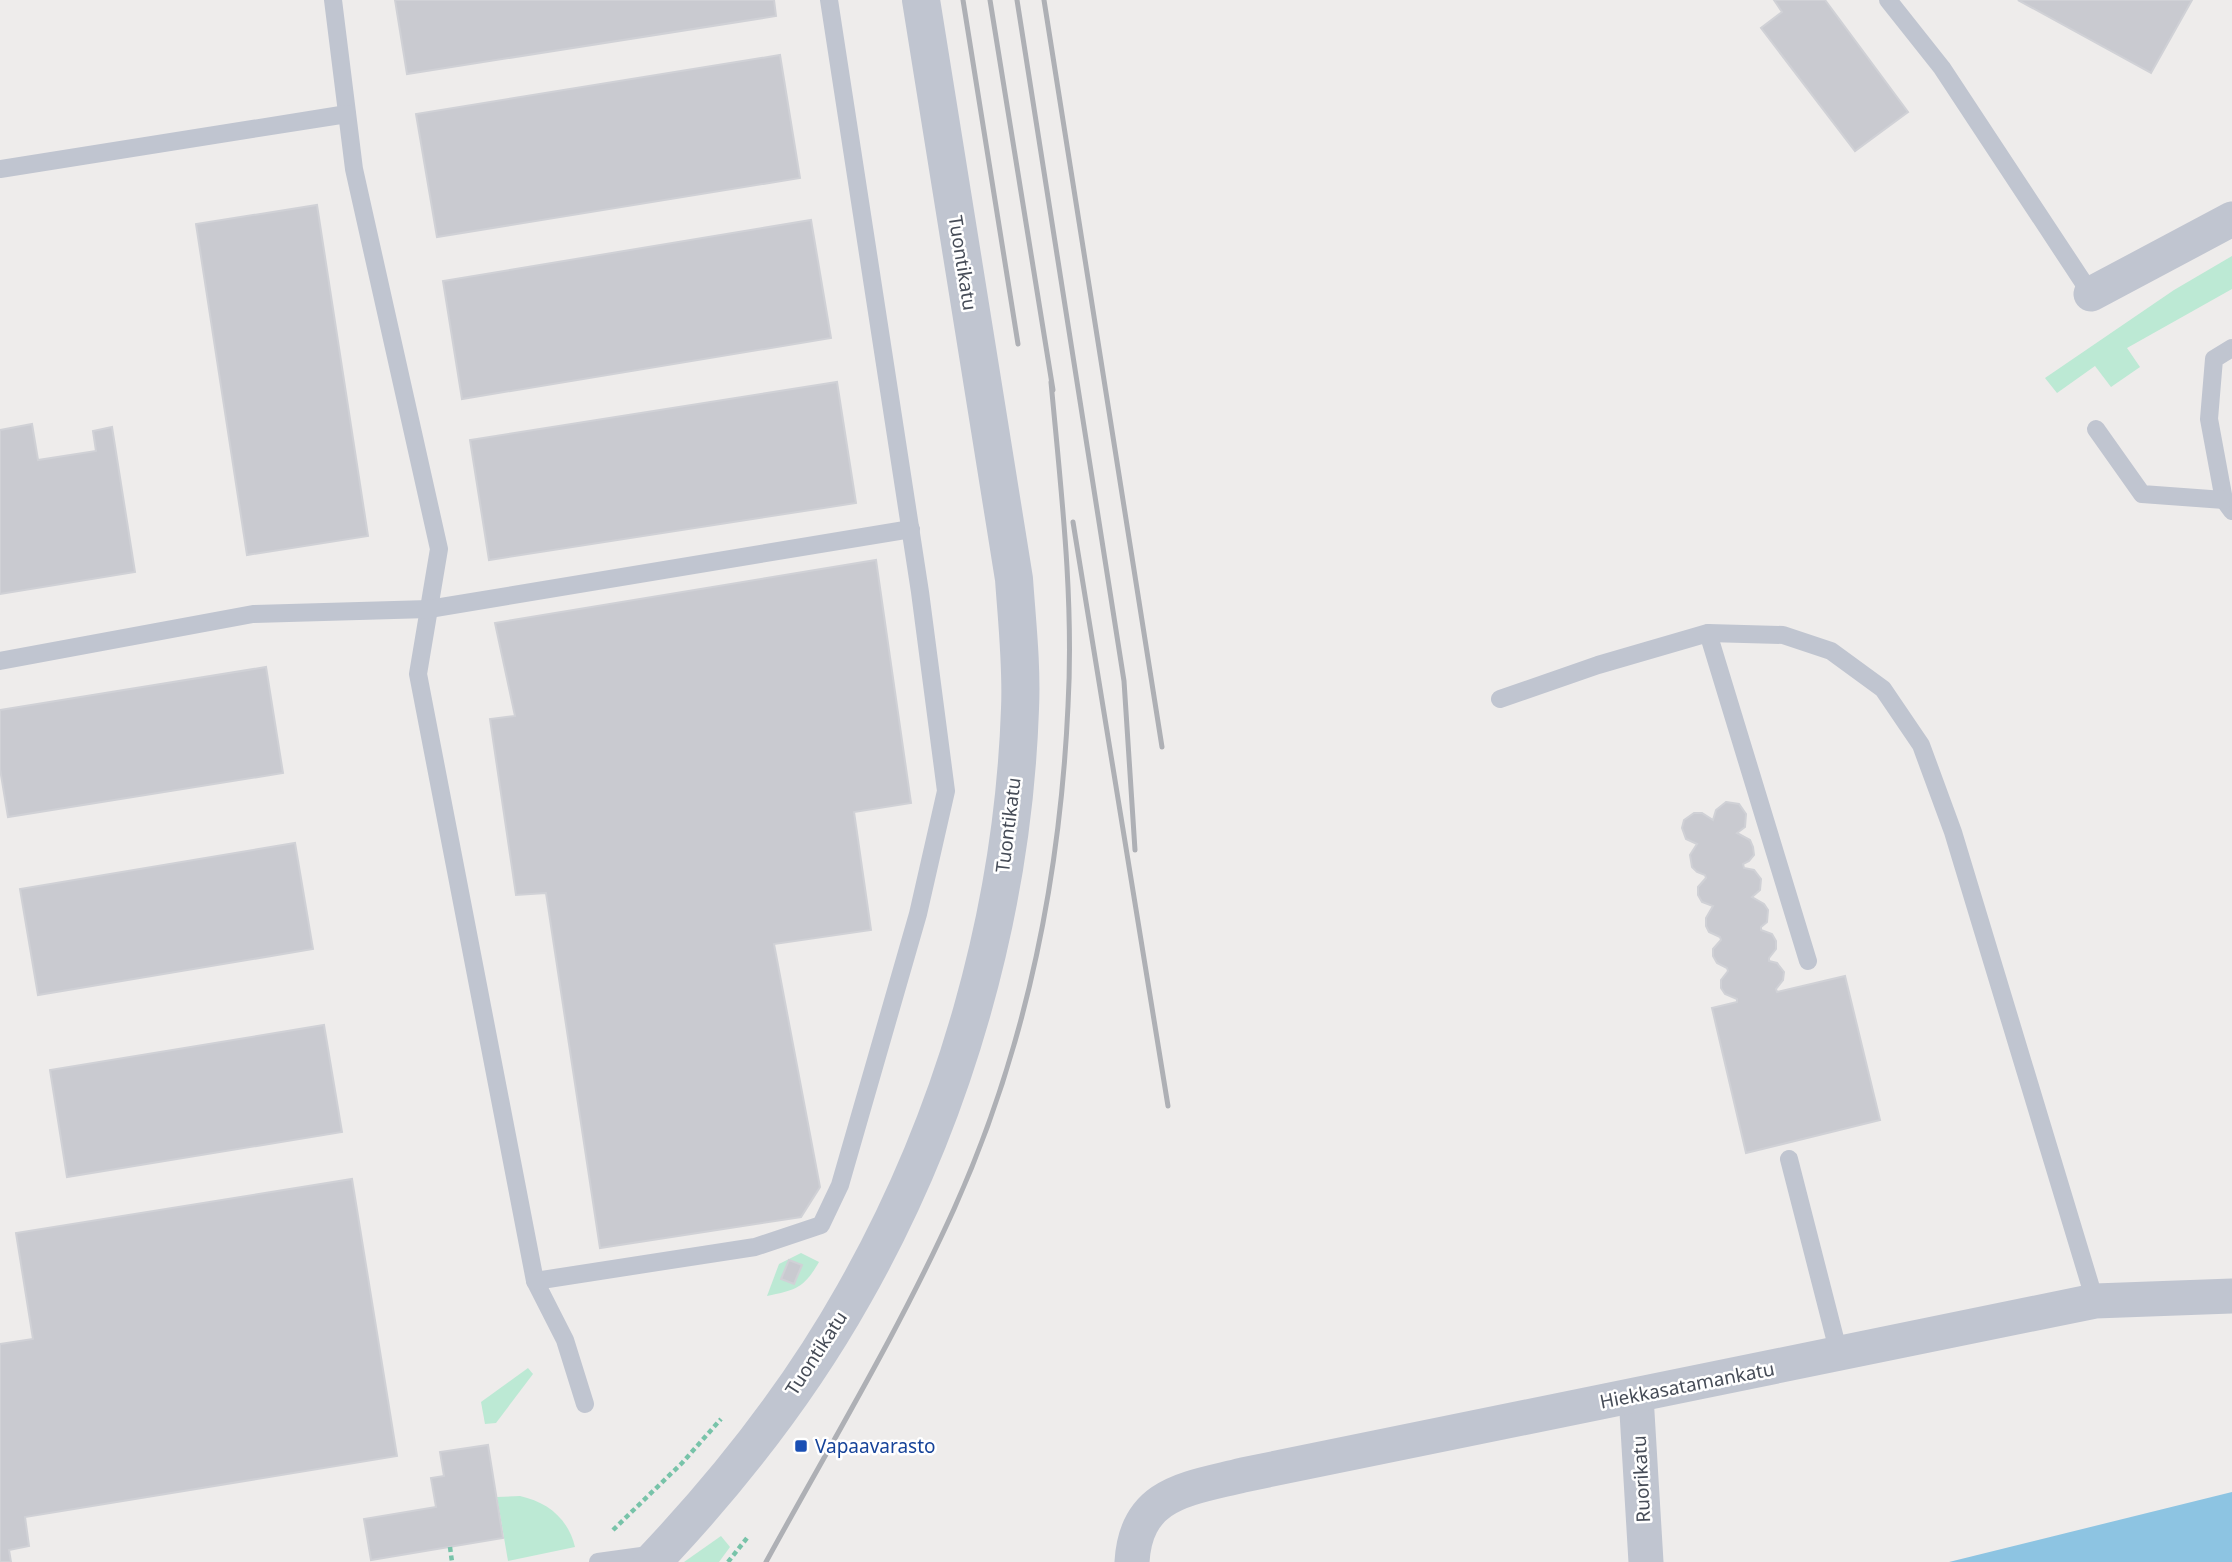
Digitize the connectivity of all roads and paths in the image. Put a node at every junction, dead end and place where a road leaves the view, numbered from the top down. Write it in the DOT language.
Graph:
graph roads {
  1 [pos="333,0"];
  2 [pos="829,0"];
  3 [pos="921,0"];
  4 [pos="1888,0"];
  5 [pos="347,114"];
  6 [pos="0,169"];
  7 [pos="2232,219"];
  8 [pos="2091,294"];
  9 [pos="2232,348"];
  10 [pos="2096,429"];
  11 [pos="2228,505"];
  12 [pos="911,529"];
  13 [pos="429,609"];
  14 [pos="1708,632"];
  15 [pos="0,661"];
  16 [pos="1500,699"];
  17 [pos="1808,961"];
  18 [pos="1788,1159"];
  19 [pos="535,1282"];
  20 [pos="2232,1296"];
  21 [pos="2095,1301"];
  22 [pos="1839,1354"];
  23 [pos="1636,1396"];
  24 [pos="586,1404"];
  25 [pos="726,1413"];
  26 [pos="607,1535"];
  27 [pos="747,1538"];
  28 [pos="450,1546"];
  29 [pos="656,1558"];
  30 [pos="452,1562"];
  31 [pos="598,1562"];
  32 [pos="728,1562"];
  33 [pos="1132,1562"];
  34 [pos="1646,1562"];
  1 -- 5 [label="lane"];
  2 -- 12 [label="lane"];
  3 -- 29 [label="street, Tuontikatu"];
  4 -- 8 [label="lane"];
  5 -- 6 [label="lane"];
  5 -- 13 [label="lane"];
  7 -- 8 [label="street"];
  9 -- 11 [label="lane"];
  10 -- 11 [label="lane"];
  12 -- 13 [label="lane"];
  12 -- 19 [label="lane"];
  13 -- 15 [label="lane"];
  13 -- 19 [label="lane"];
  14 -- 16 [label="lane"];
  14 -- 17 [label="lane"];
  14 -- 21 [label="lane"];
  18 -- 22 [label="lane"];
  19 -- 24 [label="lane"];
  20 -- 21 [label="street, Hiekkasatamankatu"];
  21 -- 22 [label="street, Hiekkasatamankatu"];
  22 -- 23 [label="street, Hiekkasatamankatu"];
  23 -- 33 [label="street, Hiekkasatamankatu"];
  23 -- 34 [label="street, Ruorikatu"];
  25 -- 26 [label="path"];
  27 -- 32 [label="path"];
  28 -- 30 [label="path"];
  29 -- 31 [label="lane"];
}
